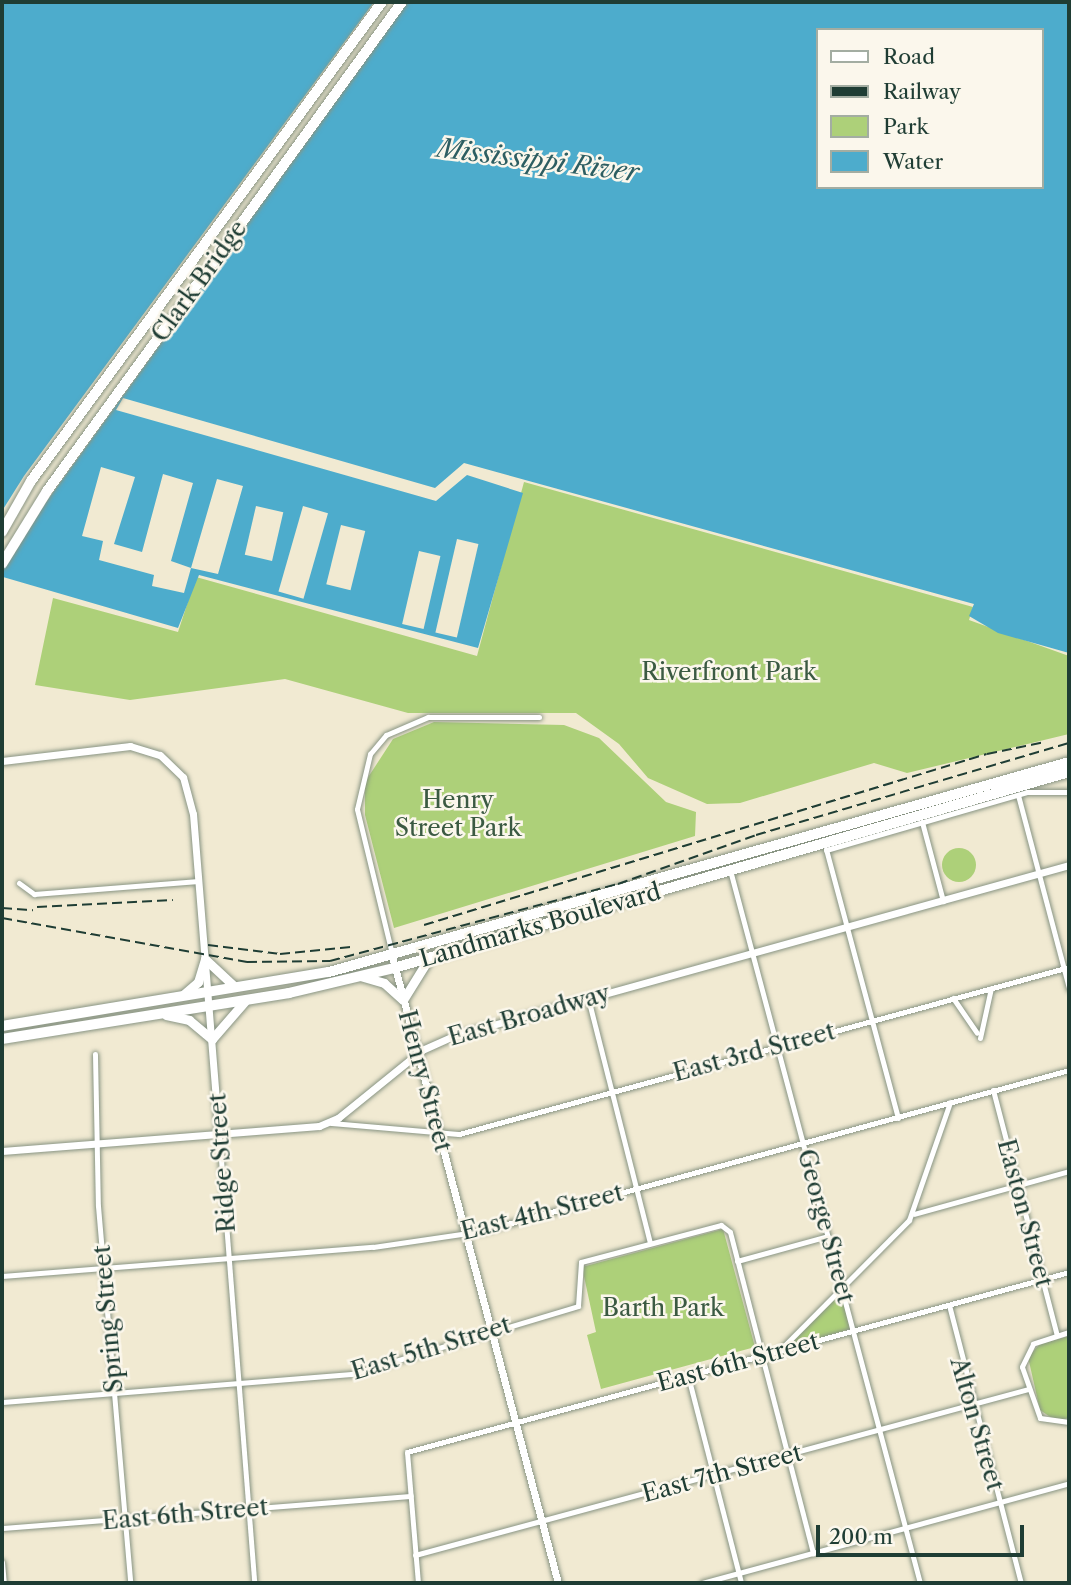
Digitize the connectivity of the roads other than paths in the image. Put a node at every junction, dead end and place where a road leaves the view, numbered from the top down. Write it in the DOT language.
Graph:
graph roads {
  1 [pos="382,2"];
  2 [pos="402,2"];
  3 [pos="2,532"];
  4 [pos="2,564"];
  5 [pos="539,717"];
  6 [pos="2,761"];
  7 [pos="1069,762"];
  8 [pos="1069,772"];
  9 [pos="1069,792"];
  10 [pos="1018,795"];
  11 [pos="922,822"];
  12 [pos="1069,865"];
  13 [pos="730,870"];
  14 [pos="1039,874"];
  15 [pos="198,881"];
  16 [pos="19,883"];
  17 [pos="943,901"];
  18 [pos="846,927"];
  19 [pos="753,952"];
  20 [pos="392,956"];
  21 [pos="429,958"];
  22 [pos="205,959"];
  23 [pos="1067,967"];
  24 [pos="394,968"];
  25 [pos="359,975"];
  26 [pos="990,988"];
  27 [pos="1069,988"];
  28 [pos="208,994"];
  29 [pos="246,995"];
  30 [pos="588,998"];
  31 [pos="953,998"];
  32 [pos="403,1000"];
  33 [pos="164,1003"];
  34 [pos="209,1006"];
  35 [pos="166,1015"];
  36 [pos="871,1020"];
  37 [pos="2,1026"];
  38 [pos="2,1039"];
  39 [pos="212,1039"];
  40 [pos="778,1046"];
  41 [pos="418,1053"];
  42 [pos="95,1054"];
  43 [pos="1069,1070"];
  44 [pos="993,1090"];
  45 [pos="611,1092"];
  46 [pos="950,1102"];
  47 [pos="898,1118"];
  48 [pos="331,1123"];
  49 [pos="219,1134"];
  50 [pos="439,1136"];
  51 [pos="804,1143"];
  52 [pos="95,1144"];
  53 [pos="2,1151"];
  54 [pos="1069,1171"];
  55 [pos="1018,1185"];
  56 [pos="637,1188"];
  57 [pos="913,1214"];
  58 [pos="466,1233"];
  59 [pos="828,1236"];
  60 [pos="650,1243"];
  61 [pos="229,1259"];
  62 [pos="737,1261"];
  63 [pos="104,1269"];
  64 [pos="1069,1272"];
  65 [pos="2,1276"];
  66 [pos="1043,1279"];
  67 [pos="842,1289"];
  68 [pos="949,1305"];
  69 [pos="491,1329"];
  70 [pos="853,1331"];
  71 [pos="1069,1332"];
  72 [pos="1057,1335"];
  73 [pos="778,1351"];
  74 [pos="760,1356"];
  75 [pos="688,1376"];
  76 [pos="240,1384"];
  77 [pos="1028,1389"];
  78 [pos="114,1393"];
  79 [pos="2,1402"];
  80 [pos="973,1404"];
  81 [pos="1069,1422"];
  82 [pos="515,1423"];
  83 [pos="880,1429"];
  84 [pos="786,1455"];
  85 [pos="712,1475"];
  86 [pos="1069,1483"];
  87 [pos="411,1496"];
  88 [pos="1000,1502"];
  89 [pos="249,1508"];
  90 [pos="125,1519"];
  91 [pos="541,1522"];
  92 [pos="906,1527"];
  93 [pos="2,1528"];
  94 [pos="813,1553"];
  95 [pos="415,1555"];
  96 [pos="2,1562"];
  97 [pos="739,1573"];
  98 [pos="4,1583"];
  99 [pos="130,1583"];
  100 [pos="254,1583"];
  101 [pos="418,1583"];
  102 [pos="558,1583"];
  103 [pos="702,1583"];
  104 [pos="741,1583"];
  105 [pos="920,1583"];
  106 [pos="1021,1583"];
  1 -- 3 [label="highway, Clark Bridge"];
  2 -- 4 [label="highway, Clark Bridge"];
  5 -- 20 [label="street, Henry Street"];
  6 -- 15 [label="street, Ridge Street"];
  7 -- 20 [label="highway, Landmarks Boulevard"];
  8 -- 13 [label="highway, Landmarks Boulevard"];
  9 -- 10 [label="street"];
  10 -- 11 [label="street"];
  10 -- 14 [label="street"];
  11 -- 17 [label="street"];
  11 -- 18 [label="street"];
  12 -- 14 [label="street, East Broadway"];
  13 -- 19 [label="street, George Street"];
  13 -- 21 [label="highway, Landmarks Boulevard"];
  14 -- 17 [label="street, East Broadway"];
  14 -- 23 [label="street"];
  15 -- 16 [label="street"];
  15 -- 22 [label="street, Ridge Street"];
  17 -- 18 [label="street, East Broadway"];
  18 -- 19 [label="street, East Broadway"];
  18 -- 36 [label="street"];
  19 -- 30 [label="street, East Broadway"];
  19 -- 40 [label="street, George Street"];
  20 -- 24 [label="street, Henry Street"];
  20 -- 29 [label="highway, Landmarks Boulevard"];
  21 -- 24 [label="highway, Landmarks Boulevard"];
  21 -- 32 [label="main road"];
  22 -- 28 [label="street, Ridge Street"];
  22 -- 29 [label="main road"];
  22 -- 33 [label="main road"];
  23 -- 26 [label="street, East 3rd Street"];
  23 -- 27 [label="street"];
  24 -- 25 [label="highway, Landmarks Boulevard"];
  24 -- 32 [label="street, Henry Street"];
  25 -- 29 [label="highway, Landmarks Boulevard"];
  25 -- 32 [label="main road"];
  26 -- 31 [label="street, East 3rd Street"];
  26 -- 31 [label="street"];
  28 -- 29 [label="highway, Landmarks Boulevard"];
  28 -- 33 [label="highway, Landmarks Boulevard"];
  28 -- 34 [label="street, Ridge Street"];
  29 -- 34 [label="highway, Landmarks Boulevard"];
  29 -- 39 [label="main road"];
  30 -- 41 [label="street, East Broadway"];
  30 -- 45 [label="street"];
  31 -- 36 [label="street, East 3rd Street"];
  32 -- 41 [label="street, Henry Street"];
  33 -- 37 [label="highway, Landmarks Boulevard"];
  34 -- 35 [label="highway, Landmarks Boulevard"];
  34 -- 39 [label="street, Ridge Street"];
  35 -- 38 [label="highway, Landmarks Boulevard"];
  35 -- 39 [label="main road"];
  36 -- 40 [label="street, East 3rd Street"];
  36 -- 47 [label="street"];
  39 -- 49 [label="street, Ridge Street"];
  40 -- 45 [label="street, East 3rd Street"];
  40 -- 51 [label="street, George Street"];
  41 -- 48 [label="street, East Broadway"];
  41 -- 50 [label="street, Henry Street"];
  42 -- 52 [label="street, Spring Street"];
  43 -- 44 [label="street, East 4th Street"];
  44 -- 46 [label="street, East 4th Street"];
  44 -- 55 [label="street, Easton Street"];
  45 -- 50 [label="street, East 3rd Street"];
  45 -- 56 [label="street"];
  46 -- 47 [label="street, East 4th Street"];
  46 -- 57 [label="street"];
  47 -- 51 [label="street, East 4th Street"];
  48 -- 49 [label="street"];
  48 -- 50 [label="street"];
  49 -- 52 [label="street"];
  49 -- 61 [label="street, Ridge Street"];
  50 -- 58 [label="street, Henry Street"];
  51 -- 56 [label="street, East 4th Street"];
  51 -- 59 [label="street, George Street"];
  52 -- 53 [label="street"];
  52 -- 63 [label="street, Spring Street"];
  54 -- 55 [label="street"];
  55 -- 57 [label="street"];
  55 -- 66 [label="street, Easton Street"];
  56 -- 58 [label="street, East 4th Street"];
  56 -- 60 [label="street"];
  57 -- 67 [label="street"];
  58 -- 61 [label="street, East 4th Street"];
  58 -- 69 [label="street, Henry Street"];
  59 -- 62 [label="street"];
  59 -- 67 [label="street, George Street"];
  60 -- 62 [label="street, East 5th Street"];
  60 -- 69 [label="street, East 5th Street"];
  61 -- 63 [label="street, East 4th Street"];
  61 -- 76 [label="street, Ridge Street"];
  62 -- 74 [label="street"];
  63 -- 65 [label="street, East 4th Street"];
  63 -- 78 [label="street, Spring Street"];
  64 -- 66 [label="street, East 6th Street"];
  66 -- 68 [label="street, East 6th Street"];
  66 -- 72 [label="street, Easton Street"];
  67 -- 70 [label="street, George Street"];
  67 -- 73 [label="street"];
  68 -- 70 [label="street, East 6th Street"];
  68 -- 80 [label="street, Alton Street"];
  69 -- 76 [label="street, East 5th Street"];
  69 -- 82 [label="street, Henry Street"];
  70 -- 73 [label="street, East 6th Street"];
  70 -- 83 [label="street, George Street"];
  71 -- 72 [label="street"];
  72 -- 77 [label="street"];
  73 -- 74 [label="street, East 6th Street"];
  74 -- 75 [label="street, East 6th Street"];
  74 -- 84 [label="street"];
  75 -- 82 [label="street, East 6th Street"];
  75 -- 85 [label="street"];
  76 -- 78 [label="street, East 5th Street"];
  76 -- 89 [label="street, Ridge Street"];
  77 -- 80 [label="street, East 7th Street"];
  77 -- 81 [label="street"];
  78 -- 79 [label="street, East 5th Street"];
  78 -- 90 [label="street, Spring Street"];
  80 -- 83 [label="street, East 7th Street"];
  80 -- 88 [label="street, Alton Street"];
  82 -- 87 [label="street, East 6th Street"];
  82 -- 91 [label="street, Henry Street"];
  83 -- 84 [label="street, East 7th Street"];
  83 -- 92 [label="street, George Street"];
  84 -- 85 [label="street, East 7th Street"];
  84 -- 94 [label="street"];
  85 -- 91 [label="street, East 7th Street"];
  85 -- 97 [label="street"];
  86 -- 88 [label="street"];
  87 -- 89 [label="street, East 6th Street"];
  87 -- 95 [label="street"];
  88 -- 92 [label="street"];
  88 -- 106 [label="street, Alton Street"];
  89 -- 90 [label="street, East 6th Street"];
  89 -- 100 [label="street, Ridge Street"];
  90 -- 93 [label="street, East 6th Street"];
  90 -- 99 [label="street, Spring Street"];
  91 -- 95 [label="street, East 7th Street"];
  91 -- 102 [label="street, Henry Street"];
  92 -- 94 [label="street"];
  92 -- 105 [label="street, George Street"];
  94 -- 97 [label="street"];
  95 -- 101 [label="street"];
  96 -- 98 [label="street"];
  97 -- 103 [label="street"];
  97 -- 104 [label="street"];
}
